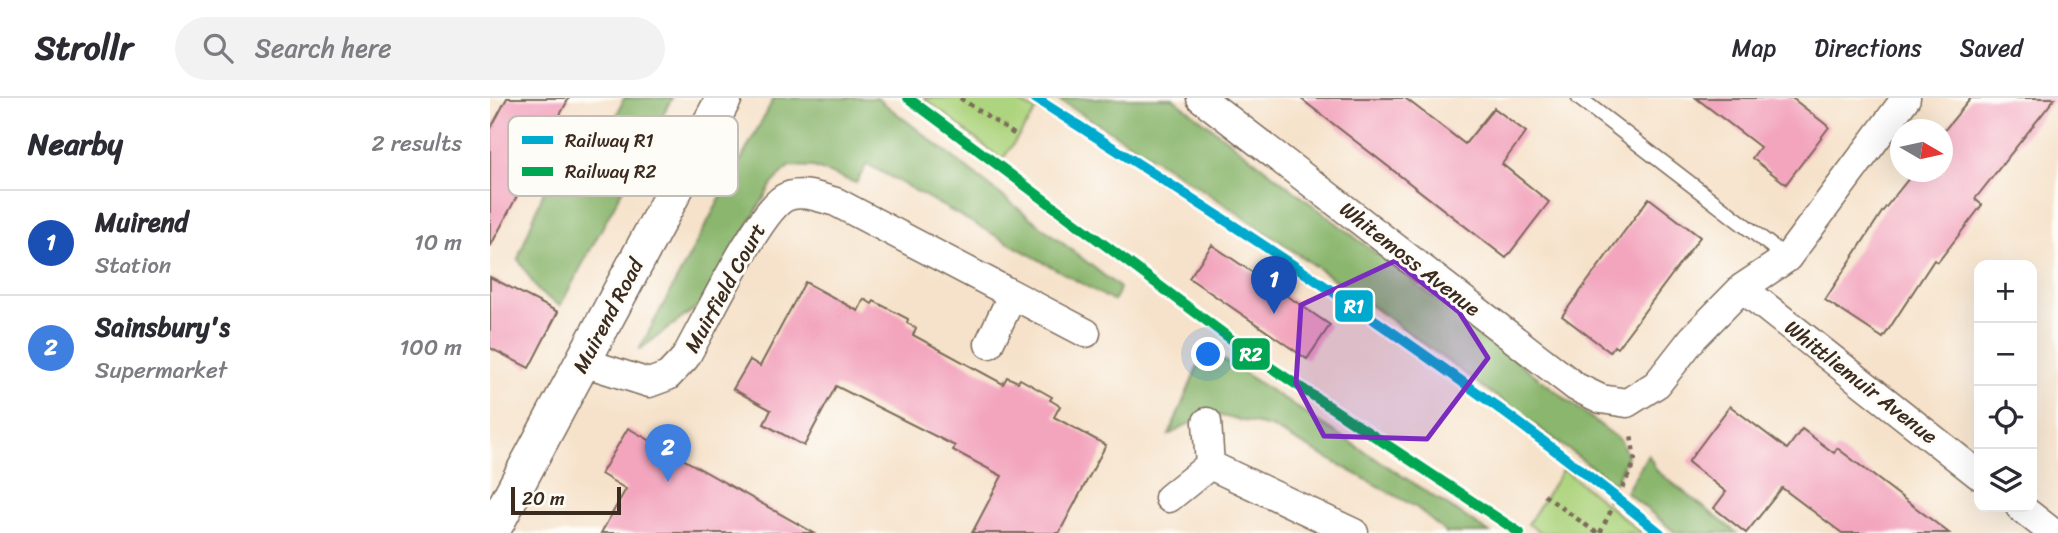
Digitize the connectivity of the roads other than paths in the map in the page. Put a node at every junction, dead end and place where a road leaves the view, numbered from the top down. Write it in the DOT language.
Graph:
graph roads {
  1 [pos="723,98"];
  2 [pos="1201,98"];
  3 [pos="1579,98"];
  4 [pos="1906,98"];
  5 [pos="713,116"];
  6 [pos="671,196"];
  7 [pos="1787,258"];
  8 [pos="1742,288"];
  9 [pos="1012,296"];
  10 [pos="1086,333"];
  11 [pos="989,344"];
  12 [pos="583,362"];
  13 [pos="1207,422"];
  14 [pos="1210,465"];
  15 [pos="1974,471"];
  16 [pos="1169,498"];
  17 [pos="2026,512"];
  18 [pos="2058,526"];
  19 [pos="491,533"];
  20 [pos="1354,533"];
  21 [pos="2053,533"];
  1 -- 5 [label="street, Muirend Road"];
  2 -- 8 [label="street, Whitemoss Avenue"];
  3 -- 7 [label="lane"];
  4 -- 7 [label="street"];
  6 -- 12 [label="street, Muirend Road"];
  7 -- 8 [label="street"];
  8 -- 15 [label="street, Whittliemuir Avenue"];
  9 -- 10 [label="street, Muirfield Court"];
  9 -- 11 [label="street"];
  9 -- 12 [label="street, Muirfield Court"];
  12 -- 19 [label="street, Muirend Road"];
  13 -- 14 [label="street"];
  14 -- 16 [label="street"];
  14 -- 20 [label="street"];
  17 -- 21 [label="street"];
  18 -- 21 [label="street"];
}
